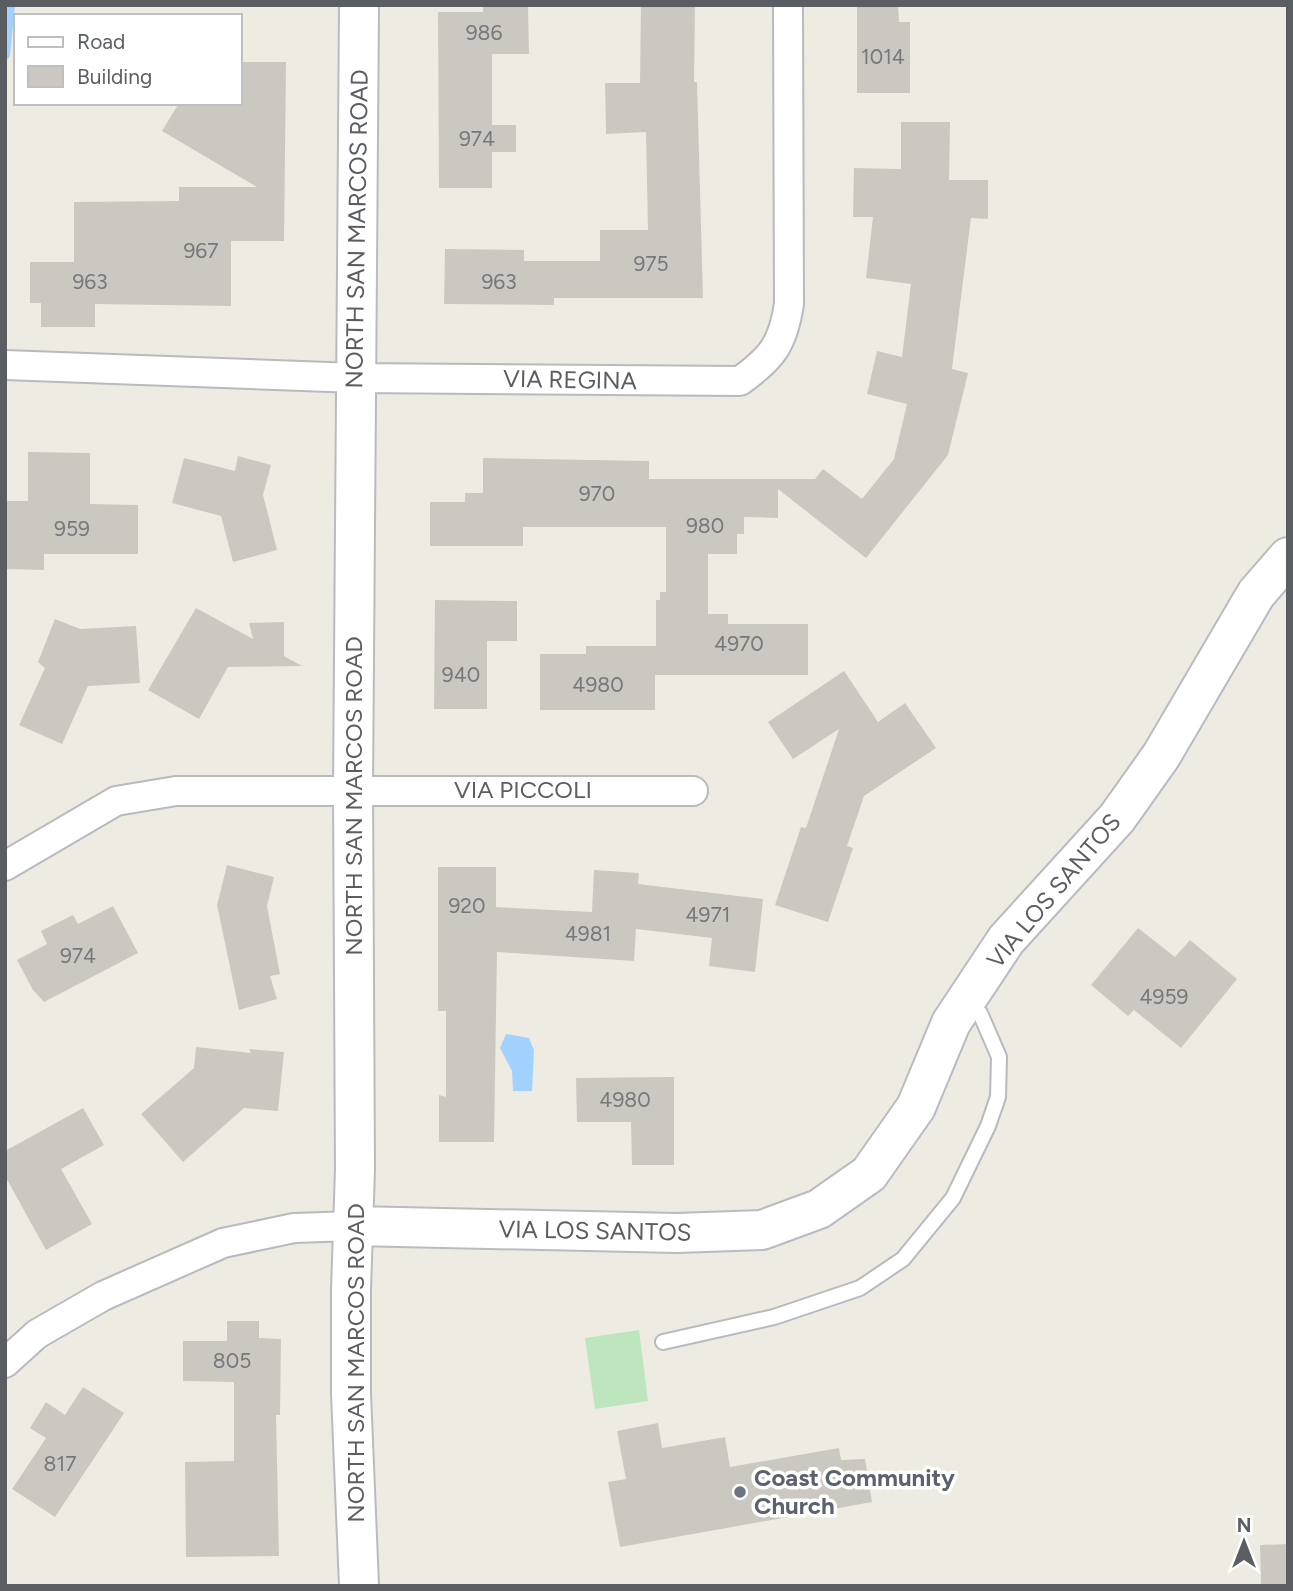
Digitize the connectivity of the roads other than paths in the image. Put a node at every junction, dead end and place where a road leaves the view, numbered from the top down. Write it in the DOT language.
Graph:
graph roads {
  1 [pos="359,5"];
  2 [pos="788,5"];
  3 [pos="5,365"];
  4 [pos="356,378"];
  5 [pos="1288,557"];
  6 [pos="353,789"];
  7 [pos="693,791"];
  8 [pos="5,866"];
  9 [pos="963,1004"];
  10 [pos="354,1226"];
  11 [pos="663,1342"];
  12 [pos="5,1363"];
  13 [pos="359,1586"];
  1 -- 4 [label="street, NORTH SAN MARCOS ROAD"];
  2 -- 4 [label="street, VIA REGINA"];
  3 -- 4 [label="street, VIA REGINA"];
  4 -- 6 [label="street, NORTH SAN MARCOS ROAD"];
  5 -- 9 [label="street, VIA LOS SANTOS"];
  6 -- 7 [label="street, VIA PICCOLI"];
  6 -- 8 [label="street, VIA PICCOLI"];
  6 -- 10 [label="street, NORTH SAN MARCOS ROAD"];
  9 -- 10 [label="street, VIA LOS SANTOS"];
  9 -- 11 [label="lane"];
  10 -- 12 [label="street"];
  10 -- 13 [label="street, NORTH SAN MARCOS ROAD"];
}
